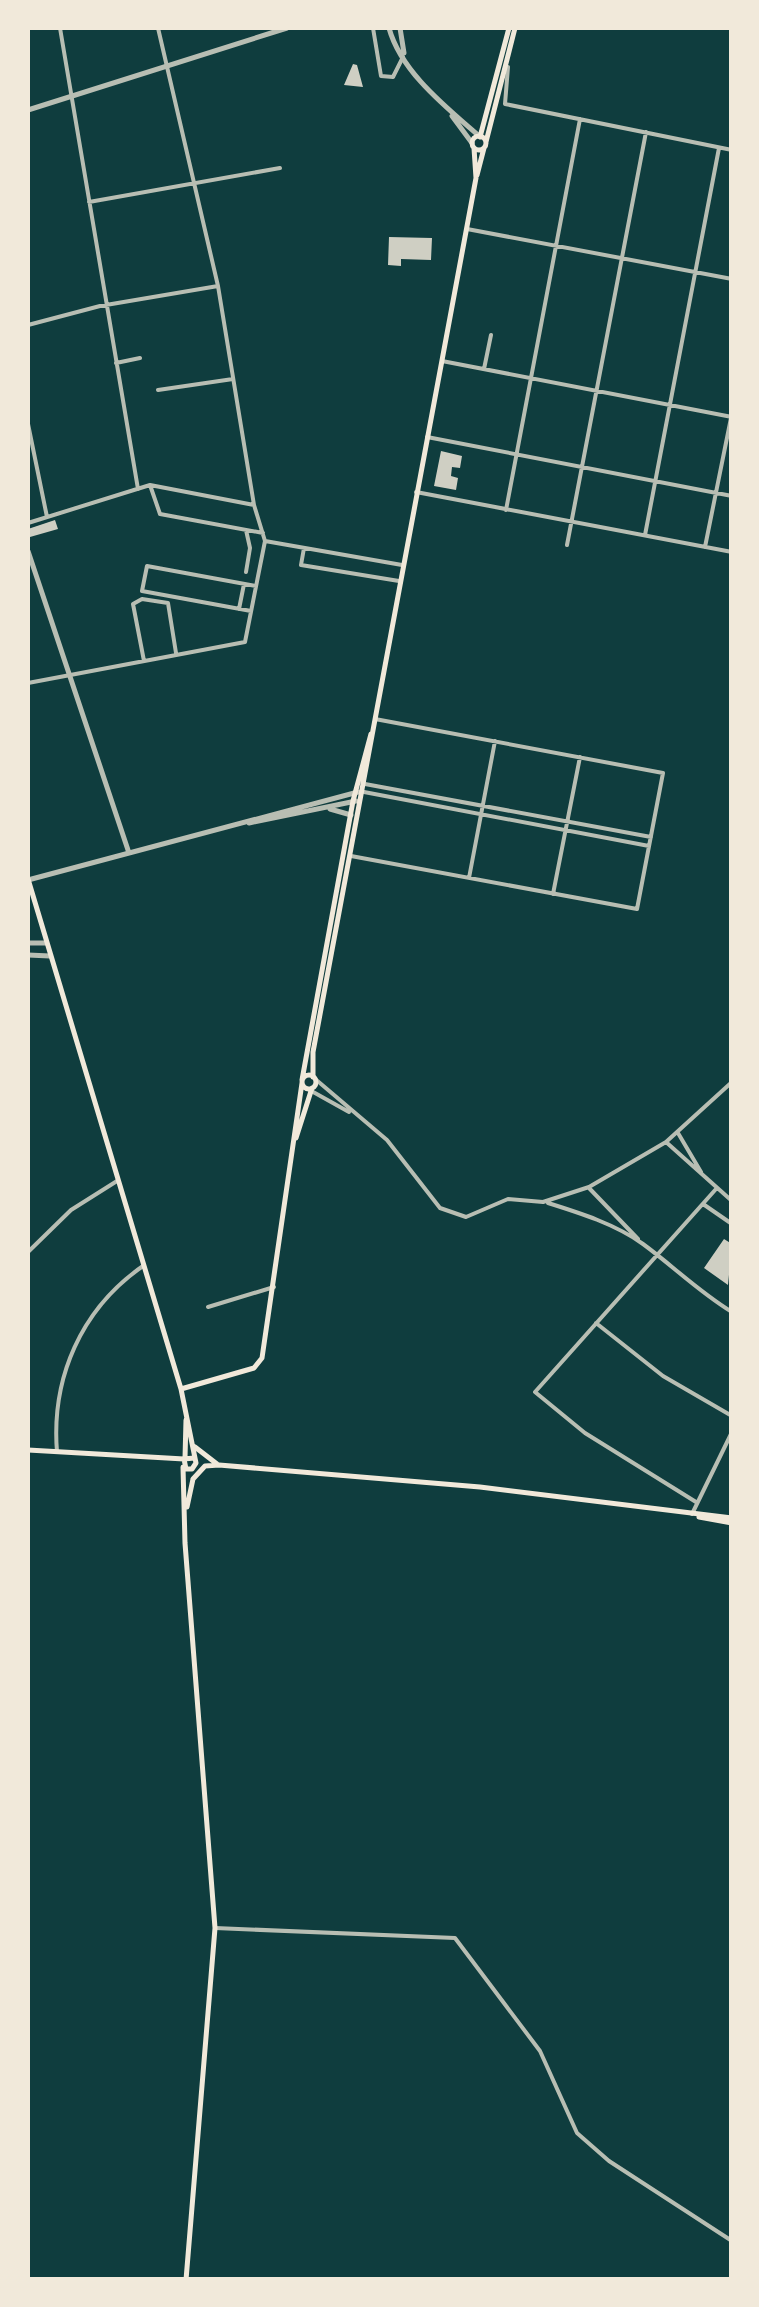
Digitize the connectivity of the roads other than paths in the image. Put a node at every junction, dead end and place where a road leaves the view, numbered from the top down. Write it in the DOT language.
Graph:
graph roads {
  1 [pos="60,28"];
  2 [pos="158,28"];
  3 [pos="257,28"];
  4 [pos="287,28"];
  5 [pos="373,28"];
  6 [pos="390,28"];
  7 [pos="400,28"];
  8 [pos="512,28"];
  9 [pos="258,37"];
  10 [pos="404,56"];
  11 [pos="510,56"];
  12 [pos="167,65"];
  13 [pos="71,96"];
  14 [pos="445,105"];
  15 [pos="28,110"];
  16 [pos="580,119"];
  17 [pos="646,132"];
  18 [pos="482,141"];
  19 [pos="473,145"];
  20 [pos="719,148"];
  21 [pos="732,150"];
  22 [pos="280,168"];
  23 [pos="476,178"];
  24 [pos="194,183"];
  25 [pos="89,202"];
  26 [pos="467,229"];
  27 [pos="556,246"];
  28 [pos="622,258"];
  29 [pos="696,272"];
  30 [pos="732,279"];
  31 [pos="218,286"];
  32 [pos="106,306"];
  33 [pos="28,325"];
  34 [pos="491,335"];
  35 [pos="140,358"];
  36 [pos="441,360"];
  37 [pos="116,363"];
  38 [pos="484,369"];
  39 [pos="531,378"];
  40 [pos="233,379"];
  41 [pos="158,390"];
  42 [pos="596,390"];
  43 [pos="670,405"];
  44 [pos="731,416"];
  45 [pos="28,424"];
  46 [pos="427,437"];
  47 [pos="516,454"];
  48 [pos="582,467"];
  49 [pos="655,481"];
  50 [pos="150,485"];
  51 [pos="138,489"];
  52 [pos="416,492"];
  53 [pos="716,493"];
  54 [pos="732,496"];
  55 [pos="254,505"];
  56 [pos="506,510"];
  57 [pos="46,517"];
  58 [pos="571,521"];
  59 [pos="28,523"];
  60 [pos="246,530"];
  61 [pos="263,534"];
  62 [pos="645,535"];
  63 [pos="265,541"];
  64 [pos="567,545"];
  65 [pos="705,547"];
  66 [pos="304,548"];
  67 [pos="28,551"];
  68 [pos="732,552"];
  69 [pos="387,563"];
  70 [pos="402,566"];
  71 [pos="246,572"];
  72 [pos="384,579"];
  73 [pos="399,581"];
  74 [pos="244,584"];
  75 [pos="256,586"];
  76 [pos="239,609"];
  77 [pos="251,611"];
  78 [pos="176,655"];
  79 [pos="144,660"];
  80 [pos="69,676"];
  81 [pos="28,684"];
  82 [pos="374,722"];
  83 [pos="495,741"];
  84 [pos="580,757"];
  85 [pos="365,784"];
  86 [pos="360,792"];
  87 [pos="362,800"];
  88 [pos="353,801"];
  89 [pos="482,806"];
  90 [pos="327,809"];
  91 [pos="351,814"];
  92 [pos="481,814"];
  93 [pos="568,822"];
  94 [pos="236,825"];
  95 [pos="566,830"];
  96 [pos="651,837"];
  97 [pos="649,846"];
  98 [pos="128,854"];
  99 [pos="352,856"];
  100 [pos="468,878"];
  101 [pos="28,880"];
  102 [pos="554,894"];
  103 [pos="28,943"];
  104 [pos="46,944"];
  105 [pos="28,955"];
  106 [pos="50,956"];
  107 [pos="316,1078"];
  108 [pos="732,1082"];
  109 [pos="307,1086"];
  110 [pos="323,1099"];
  111 [pos="306,1102"];
  112 [pos="358,1116"];
  113 [pos="678,1133"];
  114 [pos="666,1142"];
  115 [pos="291,1155"];
  116 [pos="703,1176"];
  117 [pos="117,1181"];
  118 [pos="589,1187"];
  119 [pos="716,1189"];
  120 [pos="732,1201"];
  121 [pos="543,1202"];
  122 [pos="703,1204"];
  123 [pos="732,1224"];
  124 [pos="641,1242"];
  125 [pos="28,1252"];
  126 [pos="656,1255"];
  127 [pos="143,1266"];
  128 [pos="274,1287"];
  129 [pos="208,1307"];
  130 [pos="732,1312"];
  131 [pos="596,1323"];
  132 [pos="181,1390"];
  133 [pos="186,1412"];
  134 [pos="732,1416"];
  135 [pos="732,1432"];
  136 [pos="192,1443"];
  137 [pos="28,1450"];
  138 [pos="58,1453"];
  139 [pos="182,1462"];
  140 [pos="195,1463"];
  141 [pos="207,1464"];
  142 [pos="193,1479"];
  143 [pos="696,1502"];
  144 [pos="692,1514"];
  145 [pos="185,1515"];
  146 [pos="732,1520"];
  147 [pos="216,1928"];
  148 [pos="732,2241"];
  149 [pos="186,2280"];
  1 -- 13 [label="street"];
  2 -- 12 [label="street"];
  3 -- 9 [label="street"];
  4 -- 9 [label="street"];
  5 -- 10 [label="street"];
  6 -- 10 [label="street"];
  7 -- 10 [label="street"];
  8 -- 11 [label="main road"];
  8 -- 18 [label="main road"];
  9 -- 12 [label="street"];
  10 -- 14 [label="street"];
  11 -- 16 [label="street"];
  11 -- 18 [label="main road"];
  12 -- 13 [label="street"];
  12 -- 24 [label="street"];
  13 -- 15 [label="street"];
  13 -- 25 [label="street"];
  14 -- 18 [label="street"];
  14 -- 19 [label="street"];
  16 -- 17 [label="street"];
  16 -- 27 [label="street"];
  17 -- 20 [label="street"];
  17 -- 28 [label="street"];
  18 -- 19 [label="main road"];
  18 -- 19 [label="main road"];
  18 -- 23 [label="main road"];
  19 -- 23 [label="main road"];
  20 -- 21 [label="street"];
  20 -- 29 [label="street"];
  22 -- 24 [label="street"];
  23 -- 26 [label="main road"];
  24 -- 25 [label="street"];
  24 -- 31 [label="street"];
  25 -- 32 [label="street"];
  26 -- 27 [label="street"];
  26 -- 36 [label="main road"];
  27 -- 28 [label="street"];
  27 -- 39 [label="street"];
  28 -- 29 [label="street"];
  28 -- 42 [label="street"];
  29 -- 30 [label="street"];
  29 -- 43 [label="street"];
  31 -- 32 [label="street"];
  31 -- 40 [label="street"];
  32 -- 33 [label="street"];
  32 -- 37 [label="street"];
  34 -- 38 [label="street"];
  35 -- 37 [label="street"];
  36 -- 38 [label="street"];
  36 -- 46 [label="main road"];
  37 -- 51 [label="street"];
  38 -- 39 [label="street"];
  39 -- 42 [label="street"];
  39 -- 47 [label="street"];
  40 -- 41 [label="street"];
  40 -- 55 [label="street"];
  42 -- 43 [label="street"];
  42 -- 48 [label="street"];
  43 -- 44 [label="street"];
  43 -- 49 [label="street"];
  44 -- 53 [label="street"];
  45 -- 57 [label="street"];
  46 -- 47 [label="street"];
  46 -- 52 [label="main road"];
  47 -- 48 [label="street"];
  47 -- 56 [label="street"];
  48 -- 49 [label="street"];
  48 -- 58 [label="street"];
  49 -- 53 [label="street"];
  49 -- 62 [label="street"];
  50 -- 51 [label="street"];
  50 -- 55 [label="street"];
  50 -- 60 [label="street"];
  51 -- 57 [label="street"];
  52 -- 56 [label="street"];
  52 -- 70 [label="main road"];
  53 -- 54 [label="street"];
  53 -- 65 [label="street"];
  55 -- 61 [label="street"];
  56 -- 58 [label="street"];
  57 -- 59 [label="street"];
  58 -- 62 [label="street"];
  58 -- 64 [label="street"];
  60 -- 61 [label="street"];
  60 -- 71 [label="street"];
  61 -- 63 [label="street"];
  62 -- 65 [label="street"];
  63 -- 66 [label="street"];
  63 -- 75 [label="street"];
  65 -- 68 [label="street"];
  66 -- 69 [label="street"];
  66 -- 72 [label="street"];
  67 -- 80 [label="street"];
  69 -- 70 [label="street"];
  69 -- 72 [label="street"];
  70 -- 73 [label="main road"];
  72 -- 73 [label="street"];
  73 -- 82 [label="main road"];
  74 -- 75 [label="street"];
  74 -- 76 [label="street"];
  74 -- 76 [label="street"];
  75 -- 77 [label="street"];
  76 -- 77 [label="street"];
  77 -- 78 [label="street"];
  78 -- 79 [label="street"];
  78 -- 79 [label="street"];
  79 -- 80 [label="street"];
  80 -- 81 [label="street"];
  80 -- 98 [label="street"];
  82 -- 83 [label="street"];
  82 -- 85 [label="main road"];
  82 -- 86 [label="main road"];
  83 -- 84 [label="street"];
  83 -- 89 [label="street"];
  84 -- 93 [label="street"];
  84 -- 96 [label="street"];
  85 -- 86 [label="main road"];
  85 -- 89 [label="street"];
  86 -- 87 [label="main road"];
  86 -- 88 [label="main road"];
  86 -- 92 [label="street"];
  86 -- 94 [label="street"];
  87 -- 88 [label="street"];
  87 -- 99 [label="main road"];
  88 -- 90 [label="street"];
  88 -- 91 [label="main road"];
  89 -- 92 [label="street"];
  89 -- 93 [label="street"];
  90 -- 91 [label="street"];
  90 -- 94 [label="street"];
  91 -- 109 [label="main road"];
  92 -- 95 [label="street"];
  92 -- 100 [label="street"];
  93 -- 95 [label="street"];
  93 -- 96 [label="street"];
  94 -- 98 [label="street"];
  95 -- 97 [label="street"];
  95 -- 102 [label="street"];
  96 -- 97 [label="street"];
  97 -- 102 [label="street"];
  98 -- 101 [label="street"];
  99 -- 100 [label="street"];
  99 -- 107 [label="main road"];
  100 -- 102 [label="street"];
  101 -- 104 [label="main road"];
  103 -- 104 [label="street"];
  104 -- 106 [label="main road"];
  105 -- 106 [label="street"];
  106 -- 117 [label="main road"];
  107 -- 109 [label="main road"];
  107 -- 109 [label="main road"];
  107 -- 112 [label="street"];
  108 -- 113 [label="street"];
  109 -- 110 [label="street"];
  109 -- 111 [label="main road"];
  109 -- 115 [label="main road"];
  110 -- 111 [label="street"];
  110 -- 112 [label="street"];
  111 -- 115 [label="main road"];
  112 -- 121 [label="street"];
  113 -- 114 [label="street"];
  113 -- 116 [label="street"];
  114 -- 116 [label="street"];
  114 -- 118 [label="street"];
  115 -- 128 [label="main road"];
  116 -- 119 [label="street"];
  117 -- 125 [label="street"];
  117 -- 127 [label="main road"];
  118 -- 121 [label="street"];
  118 -- 124 [label="street"];
  119 -- 120 [label="street"];
  119 -- 122 [label="street"];
  121 -- 124 [label="street"];
  122 -- 123 [label="street"];
  122 -- 126 [label="street"];
  124 -- 126 [label="street"];
  126 -- 130 [label="street"];
  126 -- 131 [label="street"];
  127 -- 132 [label="main road"];
  127 -- 138 [label="street"];
  128 -- 129 [label="street"];
  128 -- 132 [label="main road"];
  131 -- 134 [label="street"];
  131 -- 143 [label="street"];
  132 -- 133 [label="main road"];
  133 -- 136 [label="main road"];
  133 -- 139 [label="main road"];
  135 -- 143 [label="street"];
  136 -- 140 [label="main road"];
  136 -- 141 [label="main road"];
  137 -- 138 [label="main road"];
  138 -- 139 [label="main road"];
  139 -- 140 [label="main road"];
  139 -- 140 [label="main road"];
  139 -- 145 [label="main road"];
  140 -- 141 [label="main road"];
  140 -- 142 [label="main road"];
  141 -- 142 [label="main road"];
  141 -- 144 [label="main road"];
  142 -- 145 [label="main road"];
  143 -- 144 [label="street"];
  144 -- 146 [label="main road"];
  145 -- 147 [label="main road"];
  147 -- 148 [label="street"];
  147 -- 149 [label="main road"];
}
